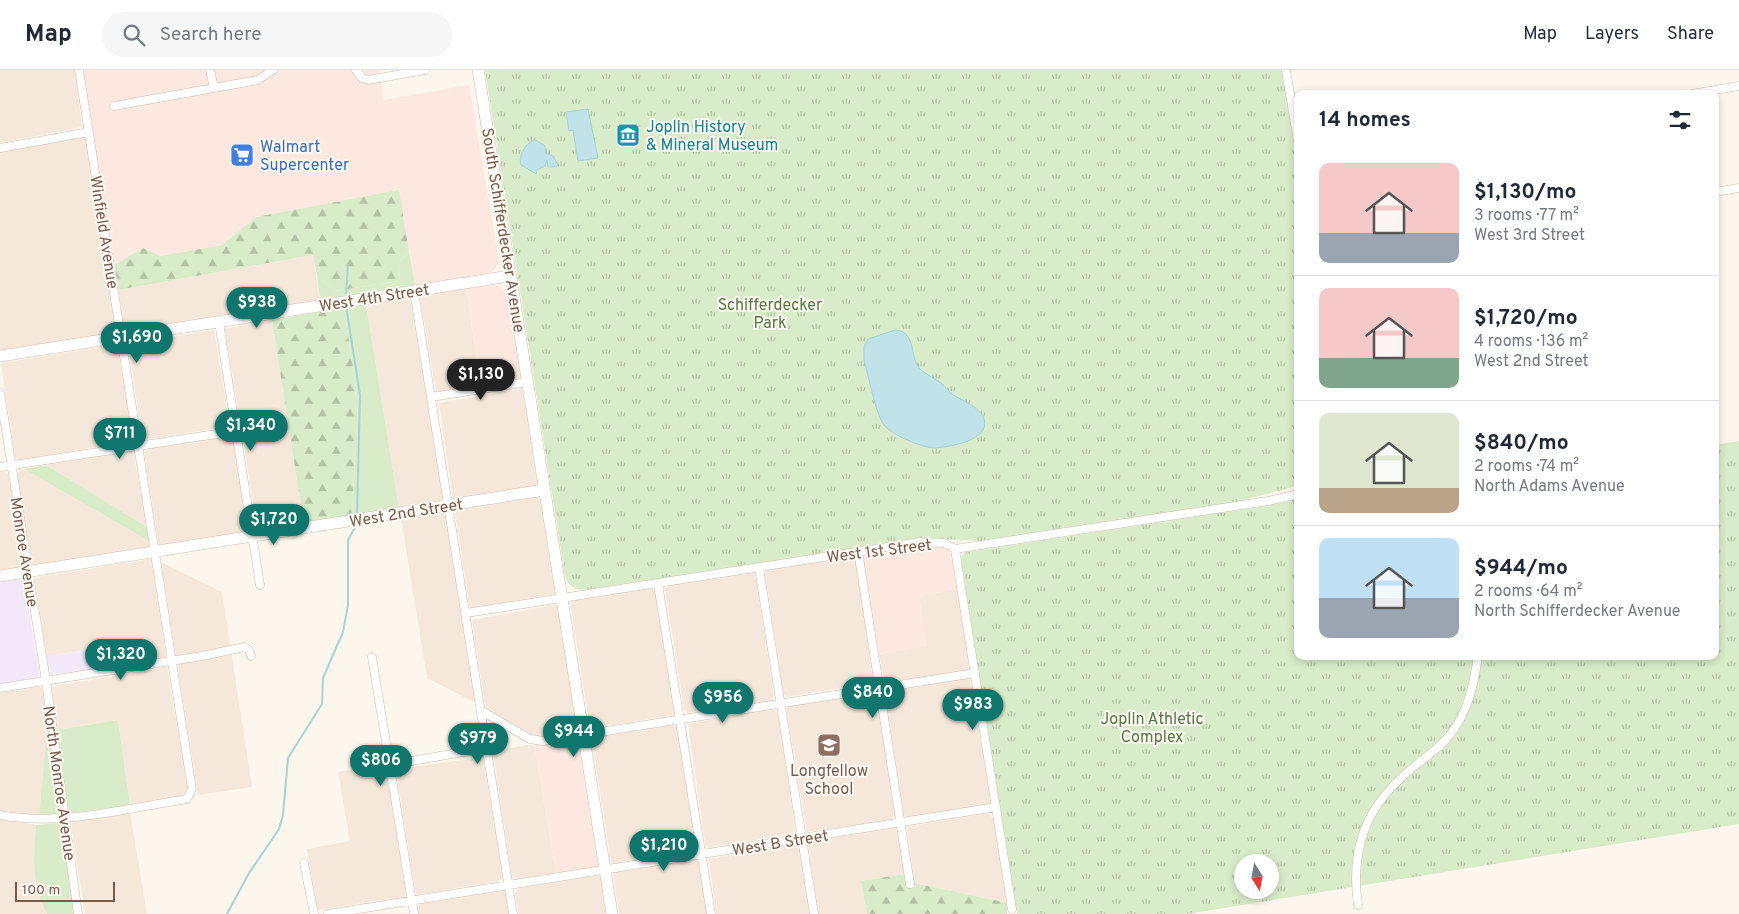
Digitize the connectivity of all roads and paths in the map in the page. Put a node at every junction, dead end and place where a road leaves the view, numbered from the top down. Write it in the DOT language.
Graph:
graph roads {
  1 [pos="79,70"];
  2 [pos="210,70"];
  3 [pos="274,70"];
  4 [pos="356,70"];
  5 [pos="424,70"];
  6 [pos="478,70"];
  7 [pos="1286,70"];
  8 [pos="1739,86"];
  9 [pos="214,88"];
  10 [pos="1716,90"];
  11 [pos="114,106"];
  12 [pos="1294,117"];
  13 [pos="89,132"];
  14 [pos="0,148"];
  15 [pos="1739,188"];
  16 [pos="1719,191"];
  17 [pos="510,276"];
  18 [pos="414,291"];
  19 [pos="219,322"];
  20 [pos="121,337"];
  21 [pos="0,356"];
  22 [pos="528,382"];
  23 [pos="0,393"];
  24 [pos="431,397"];
  25 [pos="236,431"];
  26 [pos="138,445"];
  27 [pos="11,465"];
  28 [pos="0,467"];
  29 [pos="544,490"];
  30 [pos="1294,493"];
  31 [pos="448,506"];
  32 [pos="253,536"];
  33 [pos="955,549"];
  34 [pos="858,551"];
  35 [pos="155,552"];
  36 [pos="759,568"];
  37 [pos="28,572"];
  38 [pos="0,576"];
  39 [pos="658,584"];
  40 [pos="260,585"];
  41 [pos="562,598"];
  42 [pos="466,613"];
  43 [pos="251,656"];
  44 [pos="372,657"];
  45 [pos="1477,660"];
  46 [pos="173,661"];
  47 [pos="975,673"];
  48 [pos="46,681"];
  49 [pos="0,688"];
  50 [pos="879,688"];
  51 [pos="781,704"];
  52 [pos="482,711"];
  53 [pos="680,720"];
  54 [pos="584,735"];
  55 [pos="486,748"];
  56 [pos="389,765"];
  57 [pos="996,807"];
  58 [pos="0,815"];
  59 [pos="66,817"];
  60 [pos="901,823"];
  61 [pos="802,838"];
  62 [pos="702,854"];
  63 [pos="304,863"];
  64 [pos="605,870"];
  65 [pos="509,884"];
  66 [pos="910,884"];
  67 [pos="411,900"];
  68 [pos="1358,905"];
  69 [pos="1012,909"];
  70 [pos="78,914"];
  71 [pos="314,914"];
  72 [pos="328,914"];
  73 [pos="414,914"];
  74 [pos="514,914"];
  75 [pos="612,914"];
  76 [pos="711,914"];
  77 [pos="814,914"];
  1 -- 13 [label="street, Winfield Avenue"];
  2 -- 9 [label="street"];
  3 -- 9 [label="street"];
  4 -- 5 [label="street"];
  6 -- 17 [label="street, South Schifferdecker Avenue"];
  7 -- 12 [label="street"];
  8 -- 10 [label="street"];
  9 -- 11 [label="street"];
  13 -- 14 [label="street"];
  13 -- 20 [label="street, Winfield Avenue"];
  15 -- 16 [label="street"];
  17 -- 18 [label="street, West 4th Street"];
  17 -- 22 [label="street, South Schifferdecker Avenue"];
  18 -- 19 [label="street, West 4th Street"];
  18 -- 24 [label="street"];
  19 -- 20 [label="street, West 4th Street"];
  19 -- 25 [label="street"];
  20 -- 21 [label="street, West 4th Street"];
  20 -- 26 [label="street, Winfield Avenue"];
  22 -- 24 [label="street"];
  22 -- 29 [label="street, South Schifferdecker Avenue"];
  23 -- 27 [label="street, Monroe Avenue"];
  24 -- 31 [label="street"];
  25 -- 26 [label="street"];
  25 -- 32 [label="street"];
  26 -- 27 [label="street"];
  26 -- 35 [label="street, Winfield Avenue"];
  27 -- 28 [label="street"];
  27 -- 37 [label="street, Monroe Avenue"];
  29 -- 31 [label="street, West 2nd Street"];
  29 -- 41 [label="street, South Schifferdecker Avenue"];
  30 -- 33 [label="street, West 1st Street"];
  31 -- 32 [label="street, West 2nd Street"];
  31 -- 42 [label="street"];
  32 -- 35 [label="street, West 2nd Street"];
  32 -- 40 [label="street"];
  33 -- 34 [label="street, West 1st Street"];
  33 -- 47 [label="street"];
  34 -- 36 [label="street, West 1st Street"];
  34 -- 50 [label="street"];
  35 -- 37 [label="street, West 2nd Street"];
  35 -- 46 [label="street, Winfield Avenue"];
  36 -- 39 [label="street, West 1st Street"];
  36 -- 51 [label="street"];
  37 -- 38 [label="street, West 2nd Street"];
  37 -- 48 [label="street, Monroe Avenue"];
  39 -- 41 [label="street, West 1st Street"];
  39 -- 53 [label="street"];
  41 -- 42 [label="street, West 1st Street"];
  41 -- 54 [label="street, South Schifferdecker Avenue"];
  42 -- 52 [label="street"];
  43 -- 46 [label="street"];
  44 -- 56 [label="street"];
  45 -- 68 [label="street"];
  46 -- 48 [label="street"];
  46 -- 59 [label="street, Winfield Avenue"];
  47 -- 50 [label="street"];
  47 -- 57 [label="street"];
  48 -- 49 [label="street"];
  48 -- 59 [label="street, North Monroe Avenue"];
  50 -- 51 [label="street"];
  50 -- 60 [label="street"];
  51 -- 53 [label="street"];
  51 -- 61 [label="street"];
  52 -- 54 [label="street"];
  52 -- 55 [label="street"];
  53 -- 54 [label="street"];
  53 -- 62 [label="street"];
  54 -- 64 [label="street, South Schifferdecker Avenue"];
  55 -- 56 [label="street"];
  55 -- 65 [label="street"];
  56 -- 67 [label="street"];
  57 -- 60 [label="street, West B Street"];
  57 -- 69 [label="street"];
  58 -- 59 [label="street"];
  59 -- 70 [label="street, North Monroe Avenue"];
  60 -- 61 [label="street, West B Street"];
  60 -- 66 [label="street"];
  61 -- 62 [label="street, West B Street"];
  61 -- 77 [label="street"];
  62 -- 64 [label="street, West B Street"];
  62 -- 76 [label="street"];
  63 -- 71 [label="street"];
  64 -- 65 [label="street, West B Street"];
  64 -- 75 [label="street, South Schifferdecker Avenue"];
  65 -- 67 [label="street, West B Street"];
  65 -- 74 [label="street"];
  67 -- 72 [label="street, West B Street"];
  67 -- 73 [label="street"];
}
